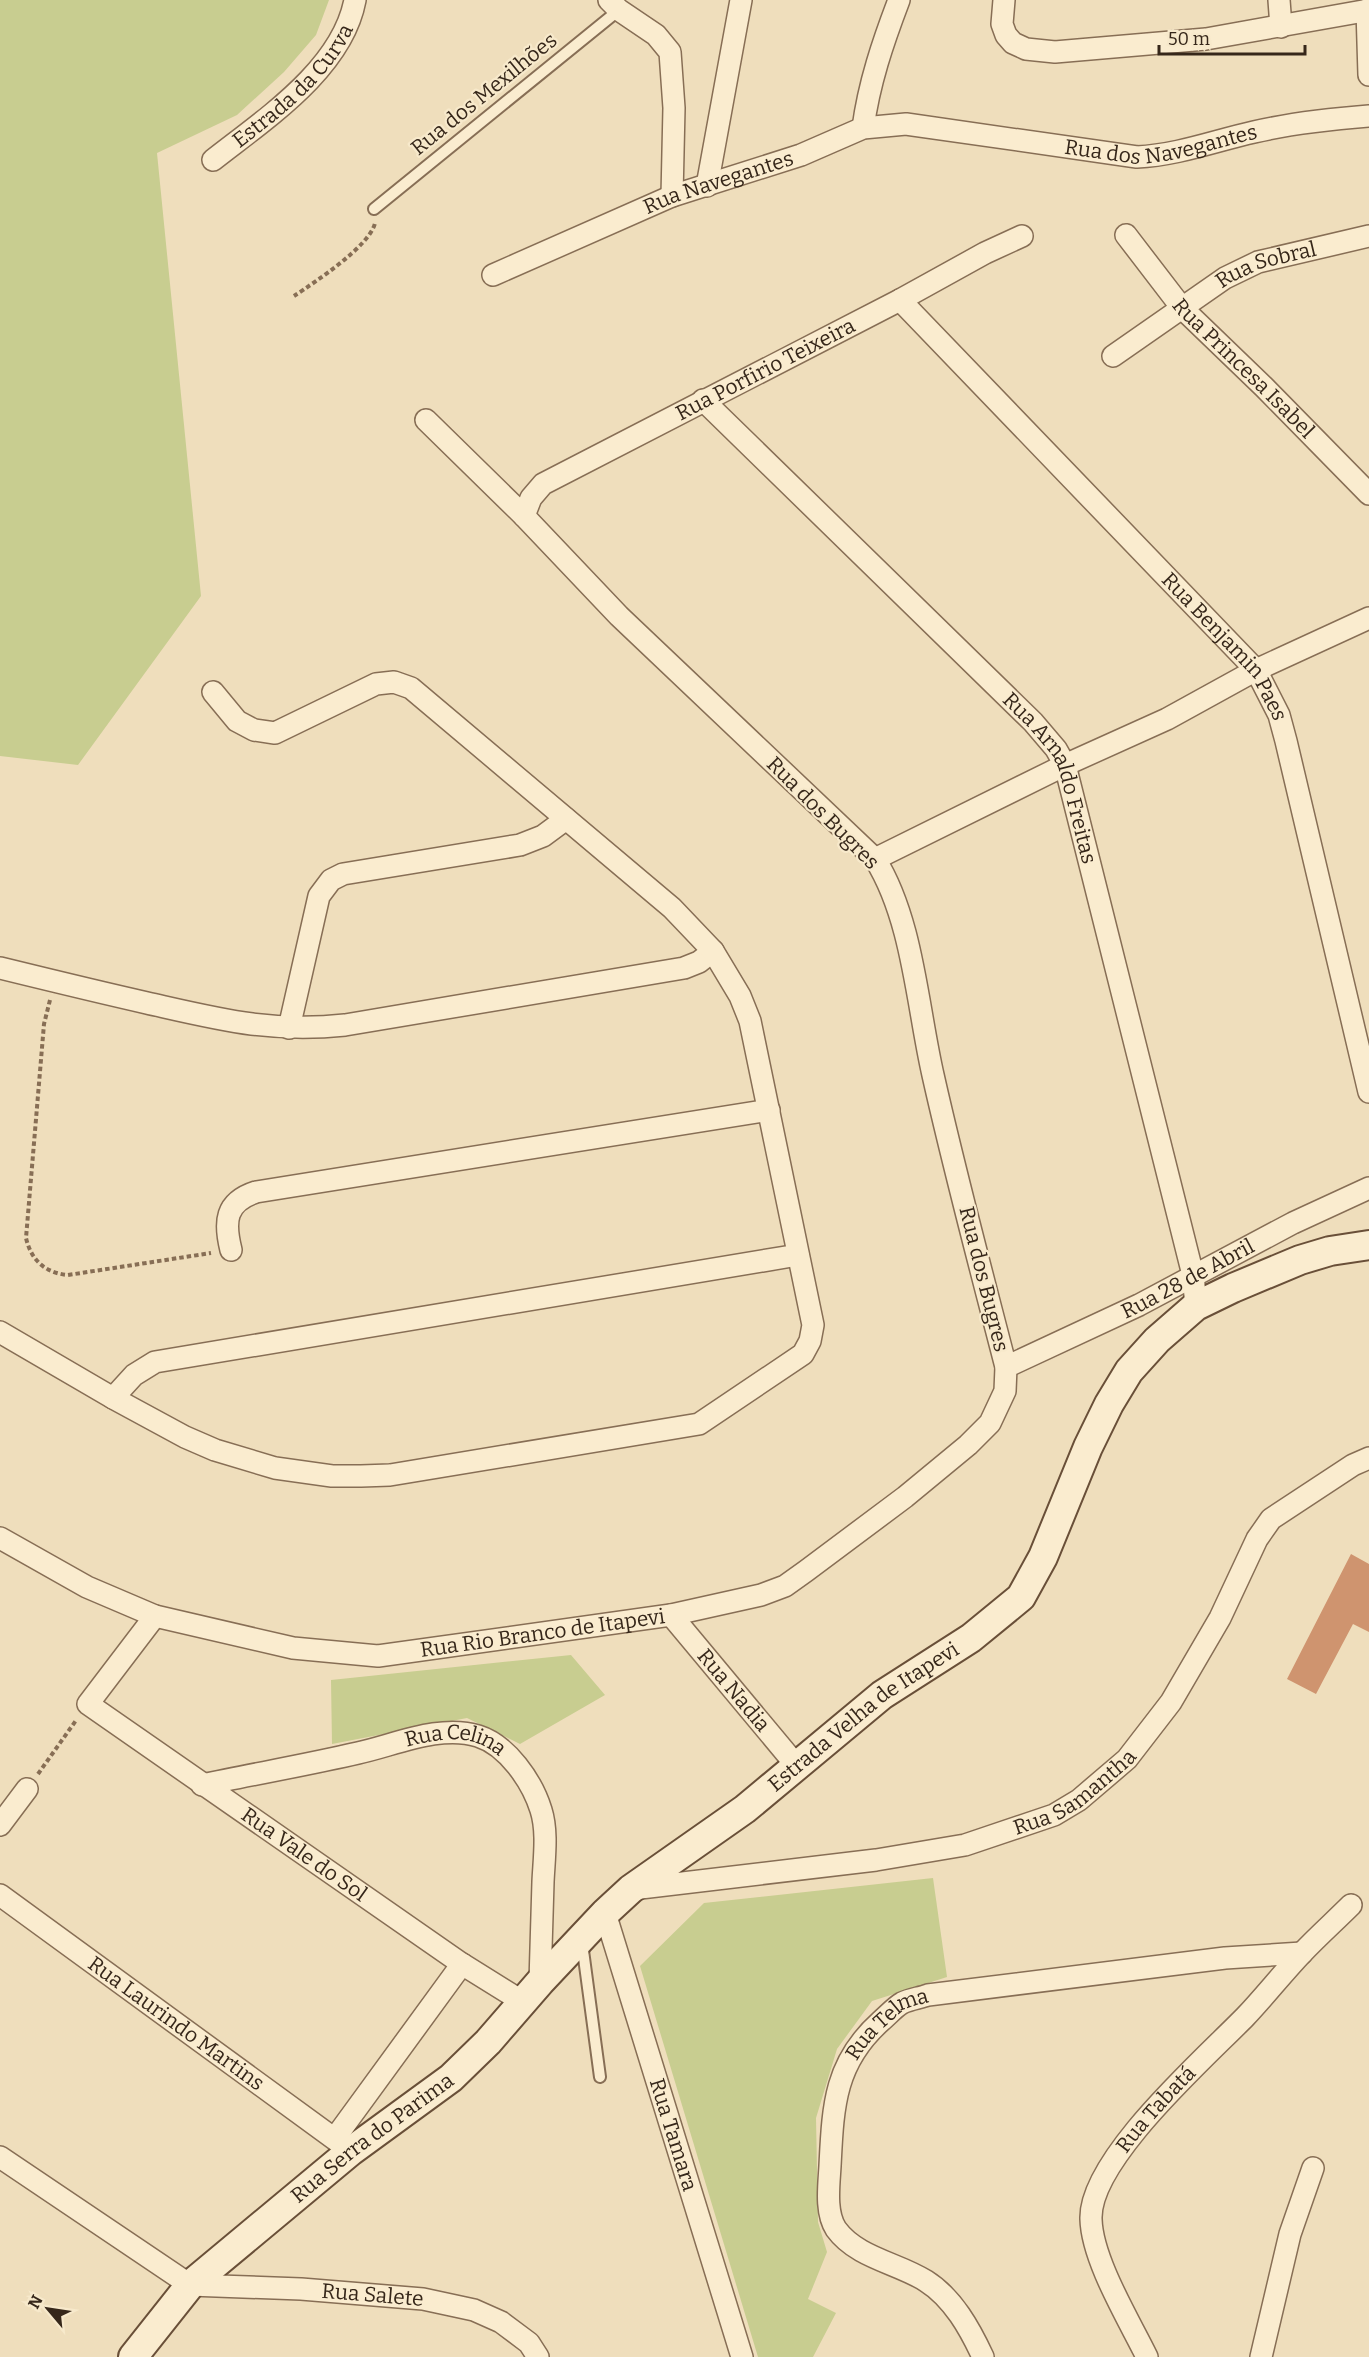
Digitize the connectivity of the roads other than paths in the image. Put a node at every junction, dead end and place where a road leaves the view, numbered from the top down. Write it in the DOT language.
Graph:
graph roads {
  1 [pos="355,0"];
  2 [pos="741,0"];
  3 [pos="899,0"];
  4 [pos="1004,0"];
  5 [pos="1279,0"];
  6 [pos="614,5"];
  7 [pos="1368,10"];
  8 [pos="1281,27"];
  9 [pos="1369,75"];
  10 [pos="1369,116"];
  11 [pos="863,128"];
  12 [pos="952,129"];
  13 [pos="213,160"];
  14 [pos="707,186"];
  15 [pos="672,196"];
  16 [pos="374,209"];
  17 [pos="1126,234"];
  18 [pos="1369,236"];
  19 [pos="1022,237"];
  20 [pos="493,275"];
  21 [pos="900,300"];
  22 [pos="1182,308"];
  23 [pos="1113,356"];
  24 [pos="703,400"];
  25 [pos="426,420"];
  26 [pos="1369,494"];
  27 [pos="524,516"];
  28 [pos="1369,618"];
  29 [pos="1256,670"];
  30 [pos="213,692"];
  31 [pos="1065,765"];
  32 [pos="566,819"];
  33 [pos="875,860"];
  34 [pos="713,951"];
  35 [pos="0,968"];
  36 [pos="289,1029"];
  37 [pos="1369,1092"];
  38 [pos="769,1110"];
  39 [pos="1369,1188"];
  40 [pos="1369,1245"];
  41 [pos="231,1250"];
  42 [pos="798,1255"];
  43 [pos="1193,1275"];
  44 [pos="1196,1306"];
  45 [pos="0,1332"];
  46 [pos="1006,1367"];
  47 [pos="113,1398"];
  48 [pos="1369,1458"];
  49 [pos="0,1538"];
  50 [pos="671,1615"];
  51 [pos="155,1616"];
  52 [pos="796,1765"];
  53 [pos="202,1785"];
  54 [pos="27,1789"];
  55 [pos="0,1825"];
  56 [pos="631,1889"];
  57 [pos="0,1895"];
  58 [pos="1351,1905"];
  59 [pos="605,1913"];
  60 [pos="581,1940"];
  61 [pos="1302,1953"];
  62 [pos="462,1964"];
  63 [pos="531,1992"];
  64 [pos="600,2077"];
  65 [pos="343,2145"];
  66 [pos="0,2157"];
  67 [pos="1313,2168"];
  68 [pos="190,2285"];
  69 [pos="133,2357"];
  70 [pos="538,2357"];
  71 [pos="742,2357"];
  72 [pos="983,2357"];
  73 [pos="1147,2357"];
  74 [pos="1261,2357"];
  1 -- 13 [label="street, Estrada da Curva"];
  2 -- 14 [label="street"];
  3 -- 11 [label="street"];
  4 -- 8 [label="street"];
  5 -- 8 [label="street"];
  6 -- 15 [label="street"];
  6 -- 16 [label="lane, Rua dos Mexilhões"];
  7 -- 8 [label="street"];
  7 -- 9 [label="street"];
  10 -- 12 [label="street, Rua dos Navegantes"];
  11 -- 12 [label="street, Rua Navegantes"];
  11 -- 14 [label="street, Rua Navegantes"];
  14 -- 15 [label="street, Rua Navegantes"];
  15 -- 20 [label="street, Rua Navegantes"];
  17 -- 22 [label="street, Rua Princesa Isabel"];
  18 -- 22 [label="street, Rua Sobral"];
  19 -- 21 [label="street, Rua Porfirio Teixeira"];
  21 -- 24 [label="street, Rua Porfirio Teixeira"];
  21 -- 29 [label="street, Rua Benjamin Paes"];
  22 -- 23 [label="street, Rua Sobral"];
  22 -- 26 [label="street, Rua Princesa Isabel"];
  24 -- 27 [label="street, Rua Porfirio Teixeira"];
  24 -- 31 [label="street, Rua Arnaldo Freitas"];
  25 -- 27 [label="street, Rua dos Bugres"];
  27 -- 33 [label="street, Rua dos Bugres"];
  28 -- 29 [label="street"];
  29 -- 31 [label="street"];
  29 -- 37 [label="street, Rua Benjamin Paes"];
  30 -- 32 [label="street"];
  31 -- 33 [label="street"];
  31 -- 43 [label="street, Rua Arnaldo Freitas"];
  32 -- 34 [label="street"];
  32 -- 36 [label="street"];
  33 -- 46 [label="street, Rua dos Bugres"];
  34 -- 36 [label="street"];
  34 -- 38 [label="street"];
  35 -- 36 [label="street"];
  38 -- 41 [label="street"];
  38 -- 42 [label="street"];
  39 -- 43 [label="street, Rua 28 de Abril"];
  40 -- 44 [label="street, Estrada Velha de Itapevi"];
  42 -- 47 [label="street"];
  42 -- 47 [label="street"];
  43 -- 44 [label="street, Rua Arnaldo Freitas"];
  43 -- 46 [label="street, Rua 28 de Abril"];
  44 -- 52 [label="street, Estrada Velha de Itapevi"];
  45 -- 47 [label="street"];
  46 -- 50 [label="street, Rua Rio Branco de Itapevi"];
  48 -- 56 [label="street, Rua Samantha"];
  49 -- 51 [label="street, Rua Rio Branco de Itapevi"];
  50 -- 51 [label="street, Rua Rio Branco de Itapevi"];
  50 -- 52 [label="street, Rua Nadia"];
  51 -- 53 [label="street, Rua Vale do Sol"];
  52 -- 56 [label="street, Estrada Velha de Itapevi"];
  53 -- 62 [label="street, Rua Vale do Sol"];
  53 -- 63 [label="street, Rua Celina"];
  54 -- 55 [label="street"];
  56 -- 59 [label="street, Estrada Velha de Itapevi"];
  57 -- 65 [label="street, Rua Laurindo Martins"];
  58 -- 61 [label="street, Rua Tabatá"];
  59 -- 60 [label="street, Rua Serra do Parima"];
  59 -- 71 [label="street, Rua Tamara"];
  60 -- 63 [label="street, Rua Serra do Parima"];
  60 -- 64 [label="lane"];
  61 -- 72 [label="street, Rua Telma"];
  61 -- 73 [label="street, Rua Tabatá"];
  62 -- 63 [label="street, Rua Vale do Sol"];
  62 -- 65 [label="street"];
  63 -- 65 [label="street, Rua Serra do Parima"];
  65 -- 68 [label="street, Rua Serra do Parima"];
  66 -- 68 [label="street"];
  67 -- 74 [label="street"];
  68 -- 69 [label="street, Rua Serra do Parima"];
  68 -- 70 [label="street, Rua Salete"];
}
